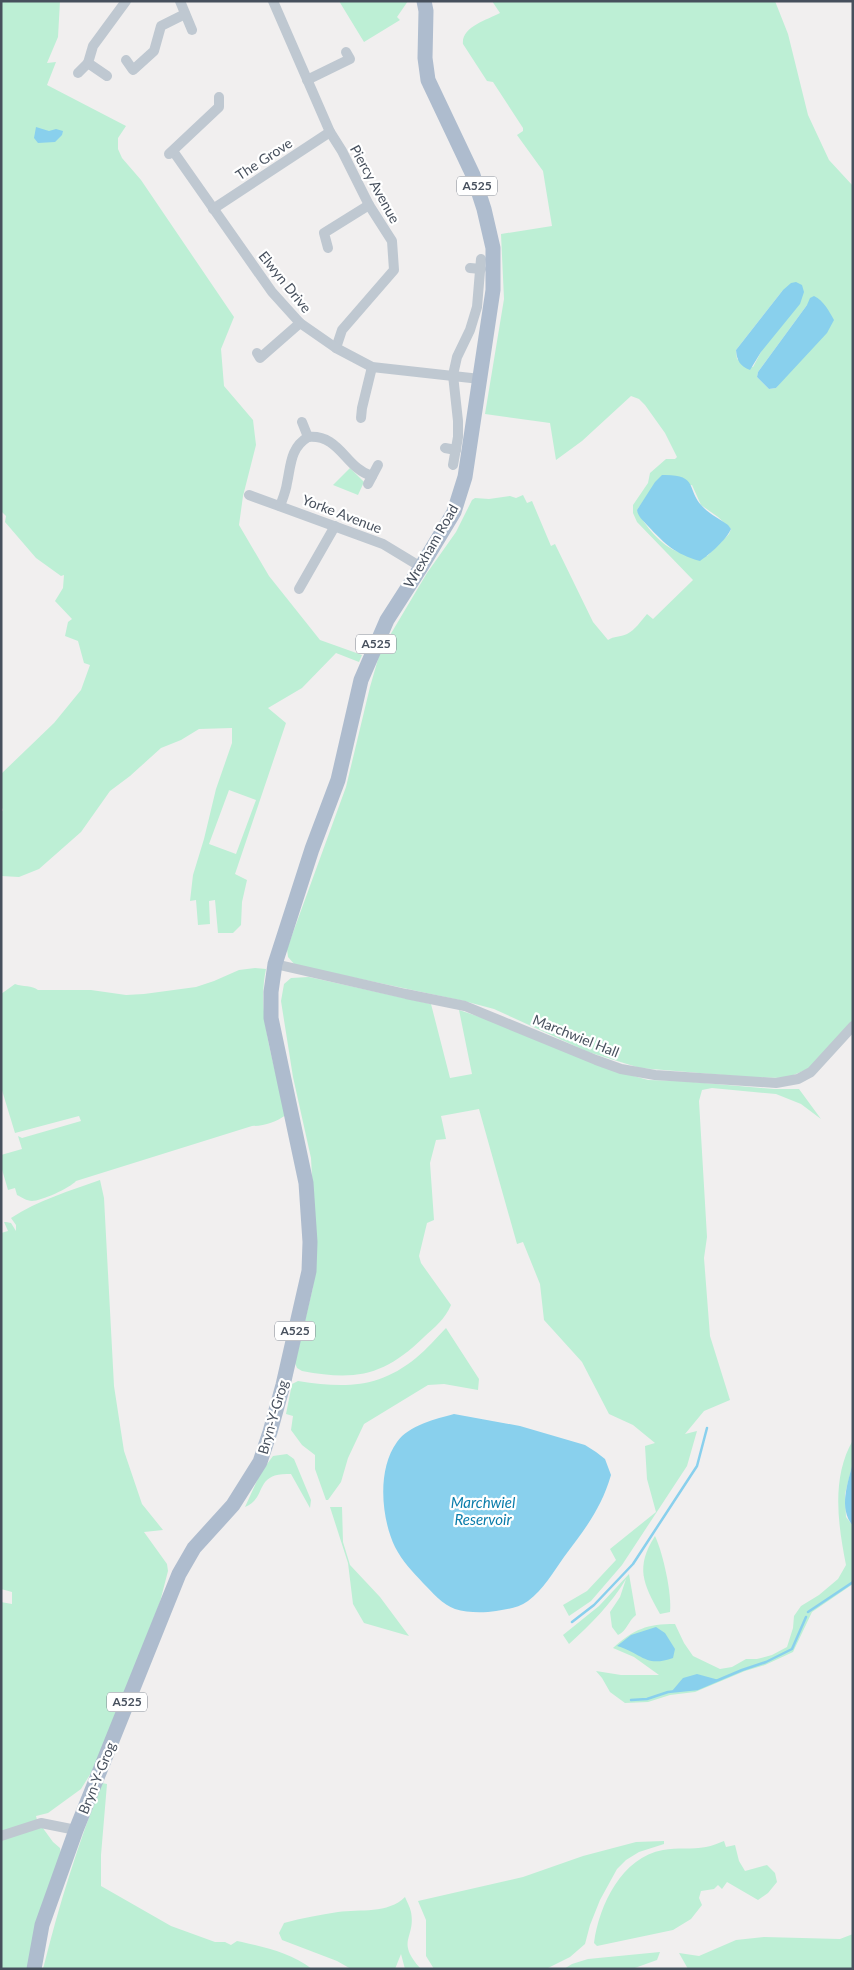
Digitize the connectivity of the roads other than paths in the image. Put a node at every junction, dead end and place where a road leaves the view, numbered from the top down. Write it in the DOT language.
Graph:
graph roads {
  1 [pos="126,1"];
  2 [pos="180,1"];
  3 [pos="273,1"];
  4 [pos="424,1"];
  5 [pos="185,14"];
  6 [pos="192,30"];
  7 [pos="346,52"];
  8 [pos="126,60"];
  9 [pos="88,63"];
  10 [pos="78,73"];
  11 [pos="107,76"];
  12 [pos="307,80"];
  13 [pos="221,105"];
  14 [pos="330,132"];
  15 [pos="369,204"];
  16 [pos="213,209"];
  17 [pos="328,248"];
  18 [pos="470,268"];
  19 [pos="300,323"];
  20 [pos="336,348"];
  21 [pos="260,357"];
  22 [pos="372,366"];
  23 [pos="453,375"];
  24 [pos="480,379"];
  25 [pos="359,411"];
  26 [pos="302,422"];
  27 [pos="308,438"];
  28 [pos="378,465"];
  29 [pos="453,466"];
  30 [pos="249,495"];
  31 [pos="280,506"];
  32 [pos="335,526"];
  33 [pos="421,568"];
  34 [pos="299,589"];
  35 [pos="275,964"];
  36 [pos="853,1026"];
  37 [pos="76,1830"];
  38 [pos="1,1836"];
  39 [pos="34,1969"];
  1 -- 9 [label="street"];
  2 -- 5 [label="street"];
  3 -- 12 [label="street, Piercy Avenue"];
  4 -- 24 [label="main road, Wrexham Road / A525"];
  5 -- 6 [label="street"];
  5 -- 8 [label="street"];
  7 -- 12 [label="street"];
  9 -- 10 [label="street"];
  9 -- 11 [label="street"];
  12 -- 14 [label="street, Piercy Avenue"];
  13 -- 16 [label="street, Elwyn Drive"];
  14 -- 15 [label="street, Piercy Avenue"];
  14 -- 16 [label="street, The Grove"];
  15 -- 17 [label="street"];
  15 -- 20 [label="street, Piercy Avenue"];
  16 -- 19 [label="street, Elwyn Drive"];
  18 -- 23 [label="street"];
  19 -- 20 [label="street, Elwyn Drive"];
  19 -- 21 [label="street"];
  20 -- 22 [label="street, Elwyn Drive"];
  22 -- 23 [label="street, Elwyn Drive"];
  22 -- 25 [label="street"];
  23 -- 24 [label="street, Elwyn Drive"];
  23 -- 29 [label="street"];
  24 -- 33 [label="main road, Wrexham Road / A525"];
  26 -- 27 [label="street"];
  27 -- 28 [label="street"];
  27 -- 31 [label="street"];
  30 -- 31 [label="street, Yorke Avenue"];
  31 -- 32 [label="street, Yorke Avenue"];
  32 -- 33 [label="street, Yorke Avenue"];
  32 -- 34 [label="street"];
  33 -- 35 [label="main road, Wrexham Road / A525"];
  35 -- 36 [label="street, Marchwiel Hall"];
  35 -- 37 [label="main road, Bryn-Y-Grog / A525"];
  37 -- 38 [label="street"];
  37 -- 39 [label="main road, A525"];
}
